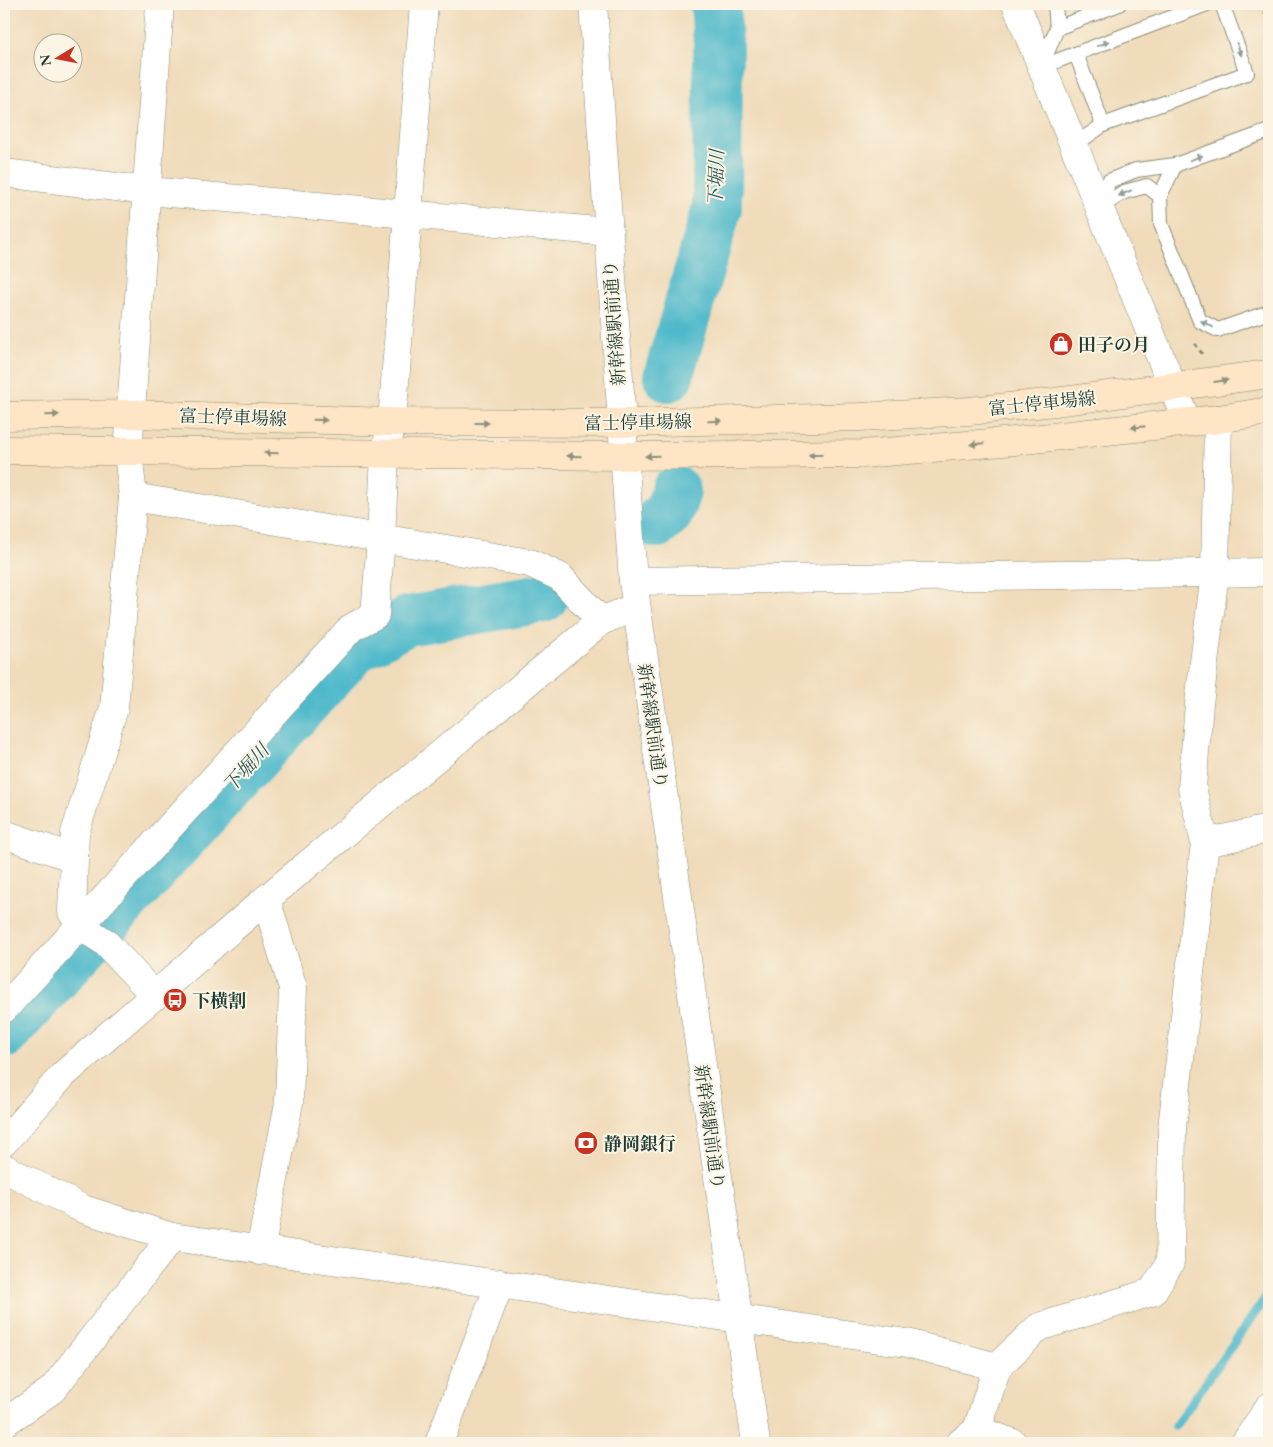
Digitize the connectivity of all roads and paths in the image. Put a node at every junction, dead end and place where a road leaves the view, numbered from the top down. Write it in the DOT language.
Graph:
graph roads {
  1 [pos="160,4"];
  2 [pos="424,4"];
  3 [pos="593,4"];
  4 [pos="1016,4"];
  5 [pos="1055,4"];
  6 [pos="1119,4"];
  7 [pos="1207,4"];
  8 [pos="1222,4"];
  9 [pos="1262,4"];
  10 [pos="1269,24"];
  11 [pos="1057,28"];
  12 [pos="1076,54"];
  13 [pos="1041,67"];
  14 [pos="1103,124"];
  15 [pos="1269,131"];
  16 [pos="1073,146"];
  17 [pos="1175,165"];
  18 [pos="4,173"];
  19 [pos="148,191"];
  20 [pos="1160,196"];
  21 [pos="1099,208"];
  22 [pos="407,214"];
  23 [pos="608,232"];
  24 [pos="1269,312"];
  25 [pos="1269,374"];
  26 [pos="1172,388"];
  27 [pos="1269,411"];
  28 [pos="133,414"];
  29 [pos="4,416"];
  30 [pos="1218,419"];
  31 [pos="392,422"];
  32 [pos="1187,422"];
  33 [pos="620,423"];
  34 [pos="4,450"];
  35 [pos="128,452"];
  36 [pos="385,454"];
  37 [pos="622,456"];
  38 [pos="134,497"];
  39 [pos="382,538"];
  40 [pos="1269,572"];
  41 [pos="1215,573"];
  42 [pos="634,594"];
  43 [pos="601,621"];
  44 [pos="1269,829"];
  45 [pos="4,834"];
  46 [pos="1205,843"];
  47 [pos="74,858"];
  48 [pos="266,900"];
  49 [pos="80,926"];
  50 [pos="155,996"];
  51 [pos="4,1009"];
  52 [pos="4,1142"];
  53 [pos="4,1168"];
  54 [pos="172,1237"];
  55 [pos="260,1251"];
  56 [pos="500,1283"];
  57 [pos="738,1317"];
  58 [pos="997,1367"];
  59 [pos="1269,1408"];
  60 [pos="4,1422"];
  61 [pos="968,1437"];
  62 [pos="4,1439"];
  63 [pos="7,1443"];
  64 [pos="439,1443"];
  65 [pos="756,1443"];
  66 [pos="1013,1443"];
  67 [pos="1245,1443"];
  1 -- 19 [label="street"];
  2 -- 22 [label="street"];
  3 -- 23 [label="street, 新幹線駅前通り"];
  4 -- 13 [label="street"];
  5 -- 11 [label="lane"];
  6 -- 11 [label="lane"];
  12 -- 7 [label="lane, one-way"];
  8 -- 14 [label="lane, one-way"];
  9 -- 10 [label="path"];
  11 -- 13 [label="lane"];
  12 -- 13 [label="lane"];
  12 -- 14 [label="lane"];
  13 -- 16 [label="street"];
  14 -- 16 [label="lane"];
  17 -- 15 [label="lane, one-way"];
  16 -- 21 [label="street"];
  17 -- 20 [label="lane"];
  17 -- 21 [label="lane"];
  18 -- 19 [label="street"];
  19 -- 22 [label="street"];
  19 -- 28 [label="street"];
  20 -- 21 [label="lane, one-way"];
  24 -- 20 [label="lane, one-way"];
  21 -- 26 [label="street"];
  22 -- 23 [label="street"];
  22 -- 31 [label="street"];
  23 -- 33 [label="street, 新幹線駅前通り"];
  26 -- 25 [label="main road, 富士停車場線, one-way"];
  26 -- 32 [label="street"];
  33 -- 26 [label="main road, 富士停車場線, one-way"];
  27 -- 30 [label="main road, 富士停車場線"];
  29 -- 28 [label="main road, 富士停車場線, one-way"];
  28 -- 31 [label="main road, 富士停車場線, one-way"];
  28 -- 35 [label="street"];
  30 -- 32 [label="main road, 富士停車場線"];
  30 -- 41 [label="street"];
  31 -- 33 [label="main road, 富士停車場線, one-way"];
  31 -- 36 [label="street"];
  32 -- 37 [label="main road, 富士停車場線, one-way"];
  33 -- 37 [label="street, 新幹線駅前通り"];
  34 -- 35 [label="main road, 富士停車場線"];
  36 -- 35 [label="main road, 富士停車場線, one-way"];
  35 -- 38 [label="street"];
  37 -- 36 [label="main road, 富士停車場線, one-way"];
  36 -- 39 [label="street"];
  37 -- 42 [label="street, 新幹線駅前通り"];
  38 -- 39 [label="street"];
  38 -- 47 [label="street"];
  39 -- 43 [label="street"];
  39 -- 49 [label="street"];
  40 -- 41 [label="street"];
  41 -- 42 [label="street"];
  41 -- 46 [label="street"];
  42 -- 43 [label="street"];
  42 -- 57 [label="street, 新幹線駅前通り"];
  43 -- 48 [label="street"];
  44 -- 46 [label="street"];
  45 -- 47 [label="street"];
  46 -- 58 [label="street"];
  47 -- 49 [label="street"];
  48 -- 50 [label="street"];
  48 -- 55 [label="street"];
  49 -- 50 [label="street"];
  49 -- 51 [label="street"];
  50 -- 52 [label="street"];
  53 -- 54 [label="street"];
  54 -- 55 [label="street"];
  54 -- 60 [label="street"];
  55 -- 56 [label="street"];
  56 -- 57 [label="street"];
  56 -- 64 [label="street"];
  57 -- 58 [label="street"];
  57 -- 65 [label="street, 新幹線駅前通り"];
  58 -- 61 [label="street"];
  59 -- 67 [label="street"];
  61 -- 66 [label="street"];
  62 -- 63 [label="street"];
}
